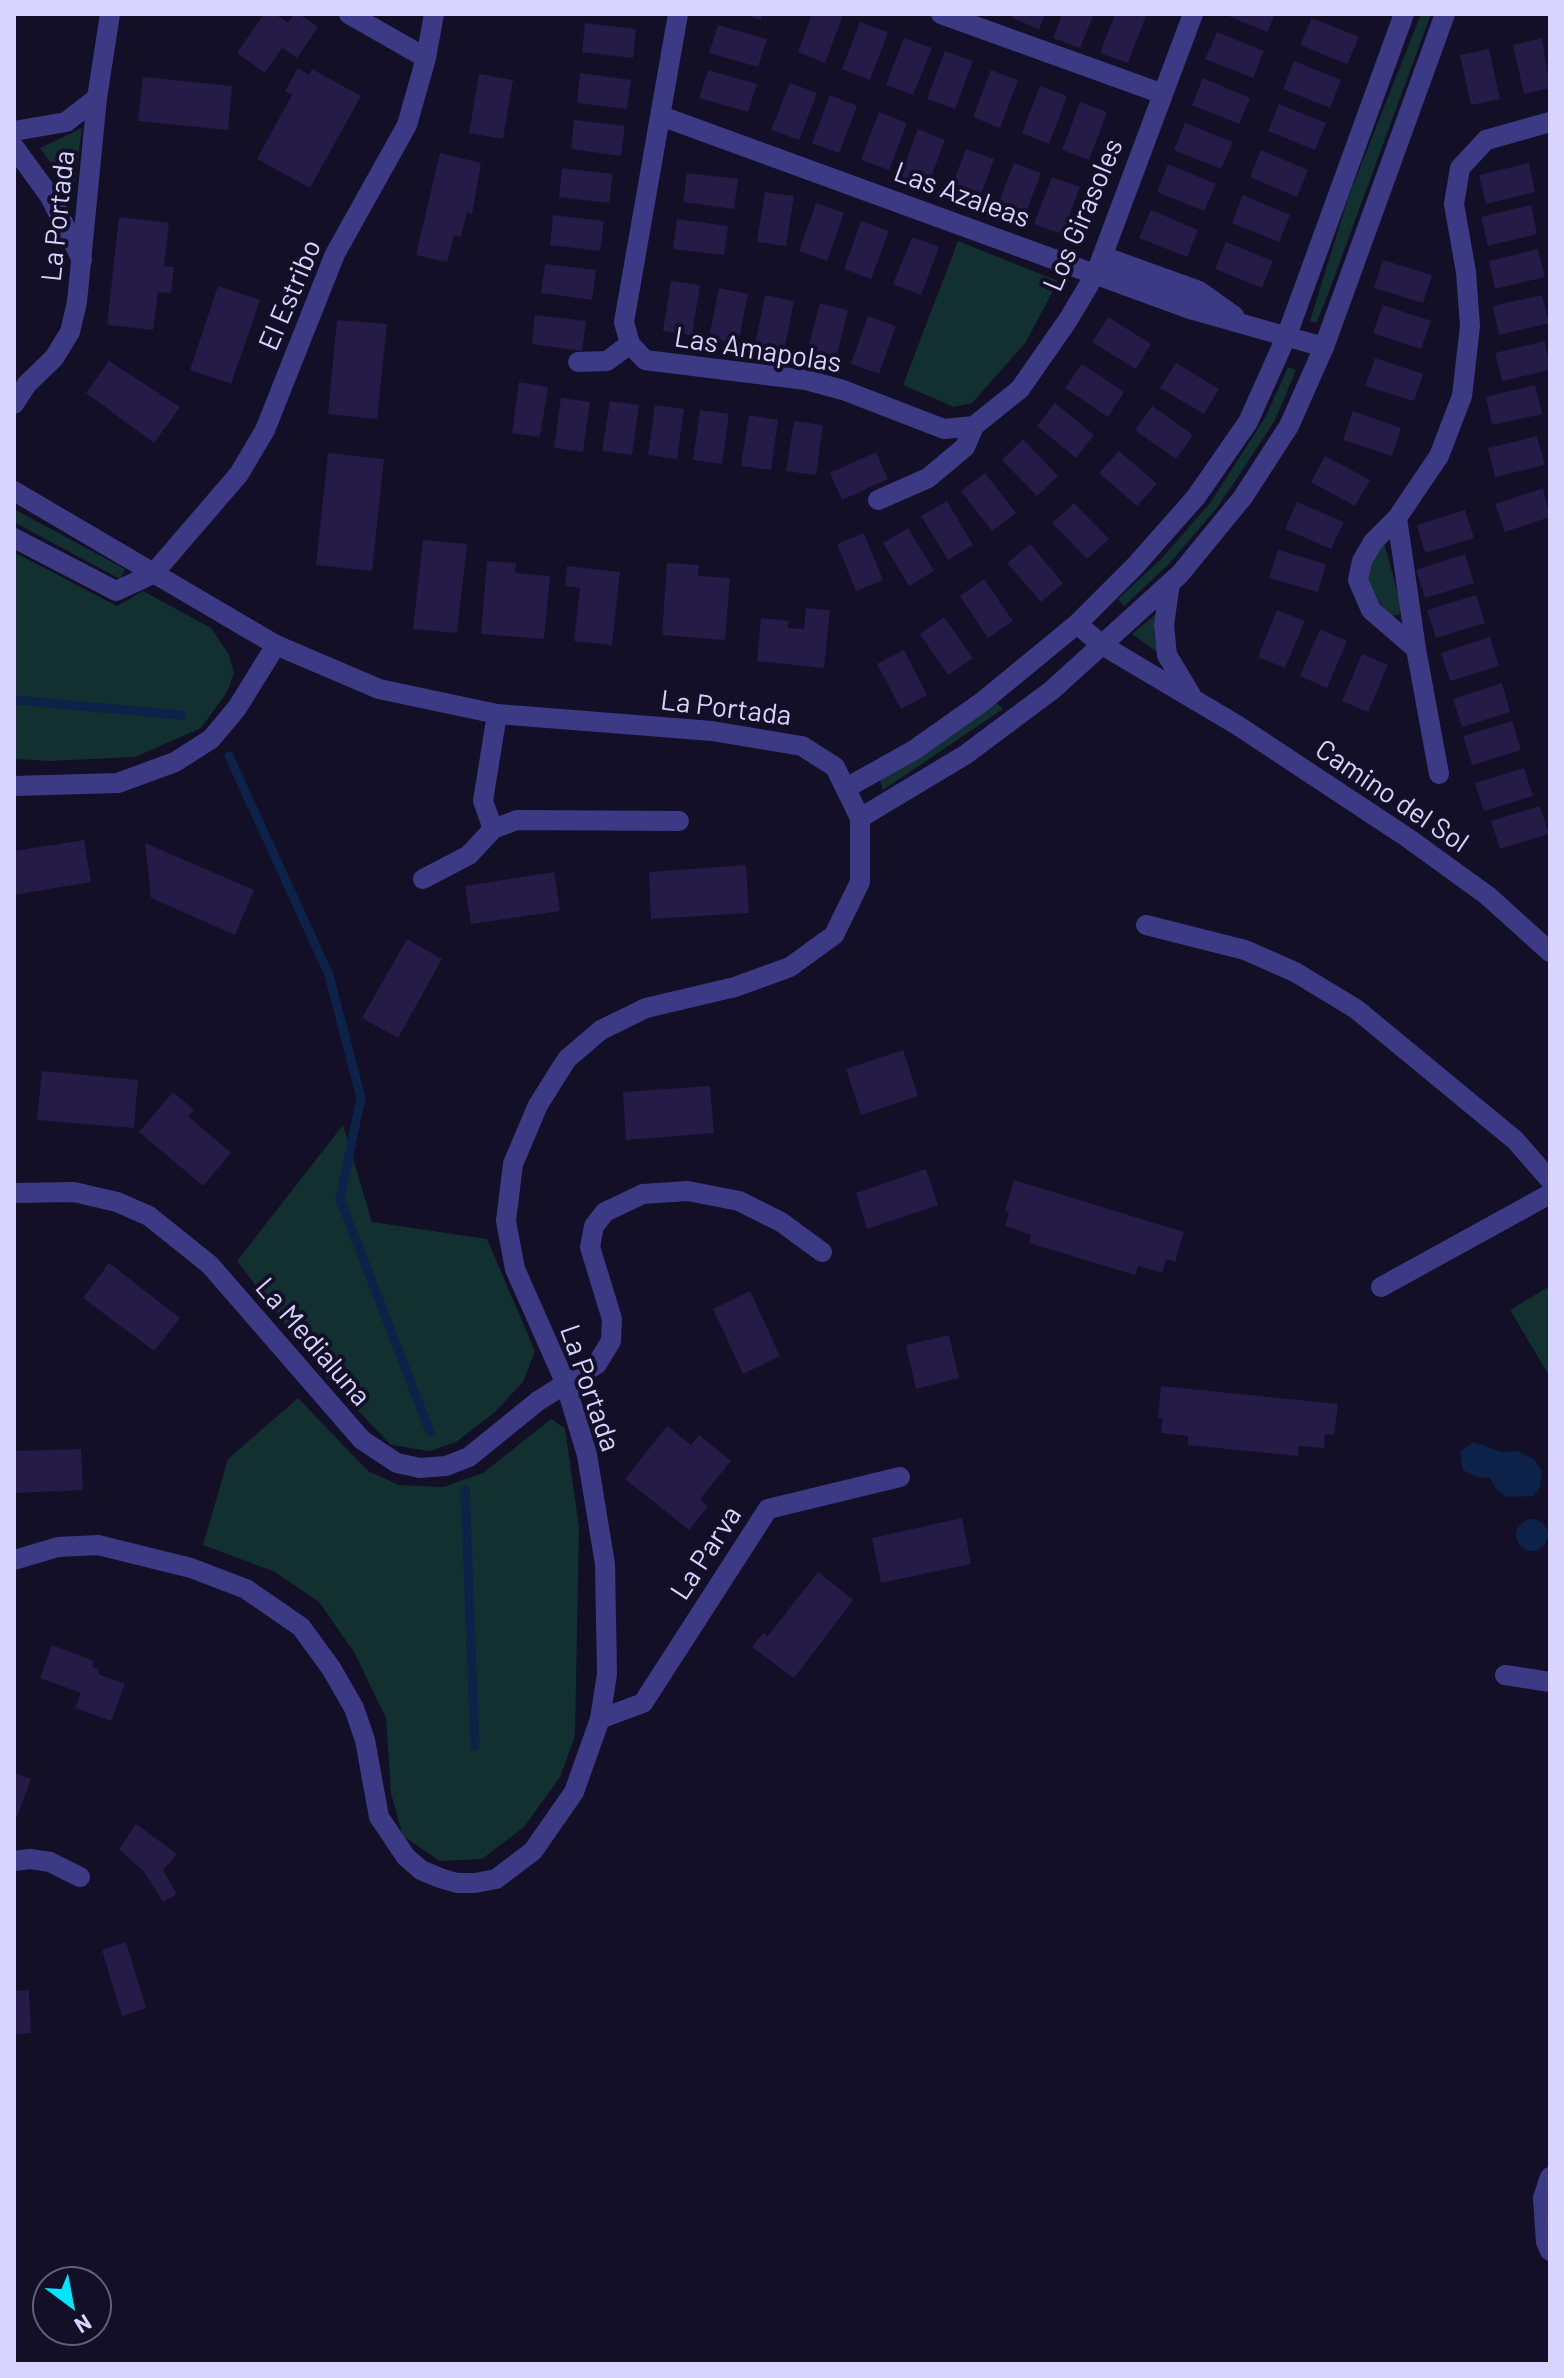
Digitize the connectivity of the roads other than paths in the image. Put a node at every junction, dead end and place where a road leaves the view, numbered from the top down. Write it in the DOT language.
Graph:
graph roads {
  1 [pos="110,14"];
  2 [pos="349,14"];
  3 [pos="434,14"];
  4 [pos="678,14"];
  5 [pos="941,14"];
  6 [pos="1193,14"];
  7 [pos="1404,14"];
  8 [pos="1445,14"];
  9 [pos="426,58"];
  10 [pos="1163,94"];
  11 [pos="97,98"];
  12 [pos="661,116"];
  13 [pos="1550,122"];
  14 [pos="14,131"];
  15 [pos="14,147"];
  16 [pos="82,260"];
  17 [pos="1099,264"];
  18 [pos="1287,335"];
  19 [pos="630,344"];
  20 [pos="1324,347"];
  21 [pos="578,362"];
  22 [pos="21,385"];
  23 [pos="14,404"];
  24 [pos="974,426"];
  25 [pos="14,492"];
  26 [pos="878,500"];
  27 [pos="1397,518"];
  28 [pos="14,538"];
  29 [pos="153,574"];
  30 [pos="1170,583"];
  31 [pos="1077,624"];
  32 [pos="276,645"];
  33 [pos="1102,645"];
  34 [pos="1416,649"];
  35 [pos="1193,698"];
  36 [pos="497,714"];
  37 [pos="1439,774"];
  38 [pos="14,786"];
  39 [pos="848,787"];
  40 [pos="860,818"];
  41 [pos="679,821"];
  42 [pos="493,829"];
  43 [pos="423,879"];
  44 [pos="1146,925"];
  45 [pos="1550,952"];
  46 [pos="1550,1180"];
  47 [pos="14,1193"];
  48 [pos="1550,1194"];
  49 [pos="822,1252"];
  50 [pos="1381,1287"];
  51 [pos="565,1382"];
  52 [pos="900,1477"];
  53 [pos="14,1560"];
  54 [pos="1505,1675"];
  55 [pos="1550,1682"];
  56 [pos="600,1719"];
  57 [pos="14,1861"];
  58 [pos="80,1877"];
  59 [pos="1550,2177"];
  60 [pos="1550,2251"];
  1 -- 11 [label="street, La Portada"];
  2 -- 9 [label="street"];
  3 -- 9 [label="street, El Estribo"];
  4 -- 12 [label="street"];
  5 -- 10 [label="street"];
  6 -- 10 [label="street, Los Girasoles"];
  7 -- 18 [label="street"];
  8 -- 20 [label="street"];
  9 -- 29 [label="street, El Estribo"];
  10 -- 17 [label="street, Los Girasoles"];
  11 -- 14 [label="street"];
  11 -- 16 [label="street, La Portada"];
  12 -- 17 [label="street, Las Azaleas"];
  12 -- 19 [label="street"];
  13 -- 27 [label="street"];
  15 -- 16 [label="street"];
  16 -- 22 [label="street, La Portada"];
  17 -- 18 [label="street, Las Azaleas"];
  17 -- 24 [label="street, Los Girasoles"];
  18 -- 20 [label="street, Las Azaleas"];
  18 -- 31 [label="street"];
  19 -- 21 [label="street"];
  19 -- 24 [label="street, Las Amapolas"];
  20 -- 30 [label="street"];
  22 -- 23 [label="street, La Portada"];
  24 -- 26 [label="street, Los Girasoles"];
  25 -- 29 [label="street, La Portada"];
  27 -- 34 [label="street"];
  27 -- 34 [label="street"];
  28 -- 29 [label="street"];
  29 -- 32 [label="street, La Portada"];
  30 -- 33 [label="street"];
  30 -- 35 [label="street, Camino del Sol"];
  31 -- 33 [label="street, Camino del Sol"];
  31 -- 39 [label="street"];
  32 -- 36 [label="street, La Portada"];
  32 -- 38 [label="street"];
  33 -- 35 [label="street, Camino del Sol"];
  33 -- 40 [label="street"];
  34 -- 37 [label="street"];
  35 -- 45 [label="street, Camino del Sol"];
  36 -- 39 [label="street, La Portada"];
  36 -- 42 [label="street"];
  39 -- 40 [label="street, La Portada"];
  40 -- 51 [label="street, La Portada"];
  41 -- 42 [label="street"];
  42 -- 43 [label="street"];
  44 -- 46 [label="street"];
  47 -- 51 [label="street, La Medialuna"];
  48 -- 50 [label="street"];
  49 -- 51 [label="street, La Medialuna"];
  51 -- 56 [label="street, La Portada"];
  52 -- 56 [label="street, La Parva"];
  53 -- 56 [label="street, La Portada"];
  54 -- 55 [label="street"];
  57 -- 58 [label="street"];
  59 -- 60 [label="street"];
}
